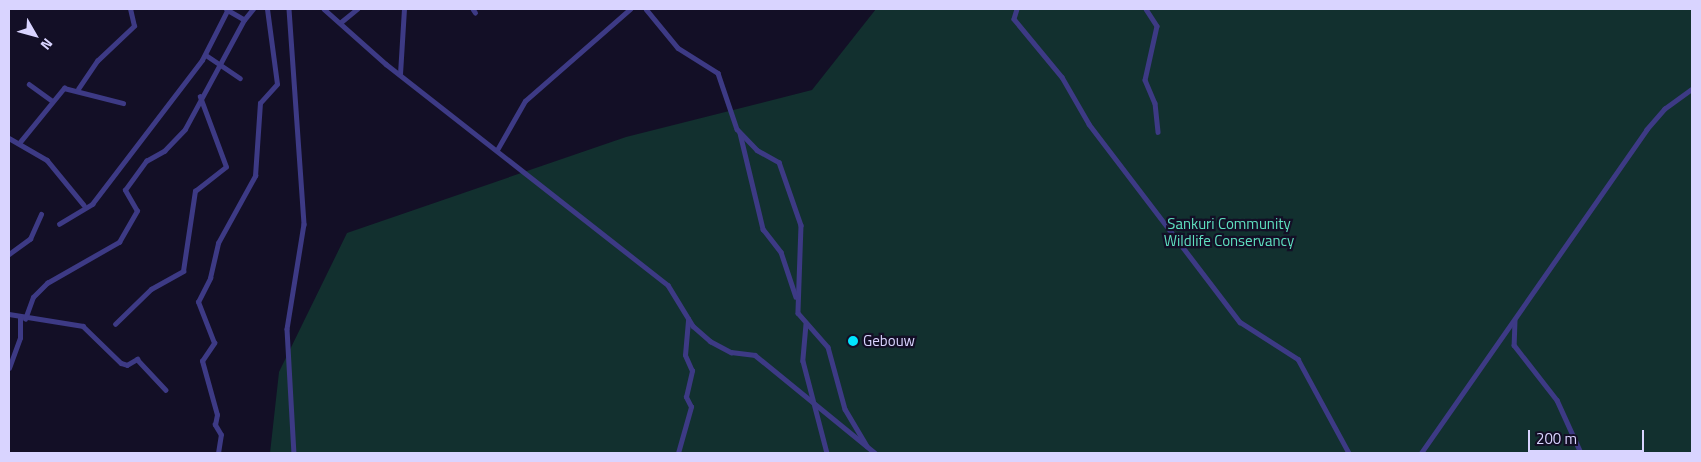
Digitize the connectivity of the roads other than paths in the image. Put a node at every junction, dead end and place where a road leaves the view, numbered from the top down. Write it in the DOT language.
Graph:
graph roads {
  1 [pos="130,9"];
  2 [pos="228,9"];
  3 [pos="253,9"];
  4 [pos="268,9"];
  5 [pos="289,9"];
  6 [pos="324,9"];
  7 [pos="357,9"];
  8 [pos="404,9"];
  9 [pos="630,9"];
  10 [pos="646,9"];
  11 [pos="1017,9"];
  12 [pos="1146,9"];
  13 [pos="244,20"];
  14 [pos="341,22"];
  15 [pos="206,55"];
  16 [pos="220,66"];
  17 [pos="400,74"];
  18 [pos="240,78"];
  19 [pos="29,84"];
  20 [pos="78,89"];
  21 [pos="1692,89"];
  22 [pos="200,97"];
  23 [pos="52,101"];
  24 [pos="123,103"];
  25 [pos="740,132"];
  26 [pos="1158,132"];
  27 [pos="9,138"];
  28 [pos="20,142"];
  29 [pos="497,150"];
  30 [pos="84,205"];
  31 [pos="41,214"];
  32 [pos="59,224"];
  33 [pos="9,254"];
  34 [pos="796,298"];
  35 [pos="9,314"];
  36 [pos="22,318"];
  37 [pos="1515,319"];
  38 [pos="688,320"];
  39 [pos="116,324"];
  40 [pos="806,324"];
  41 [pos="9,368"];
  42 [pos="166,390"];
  43 [pos="818,408"];
  44 [pos="868,448"];
  45 [pos="218,453"];
  46 [pos="294,453"];
  47 [pos="678,453"];
  48 [pos="827,453"];
  49 [pos="875,453"];
  50 [pos="1349,453"];
  51 [pos="1422,453"];
  52 [pos="1581,453"];
  1 -- 20 [label="street"];
  2 -- 13 [label="street"];
  2 -- 15 [label="street"];
  3 -- 13 [label="street"];
  4 -- 45 [label="street"];
  5 -- 46 [label="street"];
  6 -- 14 [label="street"];
  7 -- 14 [label="street"];
  8 -- 17 [label="street"];
  9 -- 29 [label="street"];
  10 -- 25 [label="street"];
  11 -- 50 [label="street"];
  12 -- 26 [label="street"];
  13 -- 16 [label="street"];
  14 -- 17 [label="street"];
  15 -- 16 [label="street"];
  15 -- 30 [label="street"];
  16 -- 18 [label="street"];
  16 -- 22 [label="street"];
  17 -- 29 [label="street"];
  19 -- 23 [label="street"];
  20 -- 23 [label="street"];
  20 -- 24 [label="street"];
  21 -- 37 [label="street"];
  22 -- 36 [label="street"];
  22 -- 39 [label="street"];
  23 -- 28 [label="street"];
  25 -- 34 [label="street"];
  25 -- 34 [label="street"];
  27 -- 28 [label="street"];
  28 -- 30 [label="street"];
  29 -- 38 [label="street"];
  30 -- 32 [label="street"];
  31 -- 33 [label="street"];
  34 -- 40 [label="street"];
  35 -- 36 [label="street"];
  36 -- 41 [label="street"];
  36 -- 42 [label="street"];
  37 -- 51 [label="street"];
  37 -- 52 [label="street"];
  38 -- 43 [label="street"];
  38 -- 47 [label="street"];
  40 -- 43 [label="street"];
  40 -- 44 [label="street"];
  43 -- 44 [label="street"];
  43 -- 48 [label="street"];
  44 -- 49 [label="street"];
}
